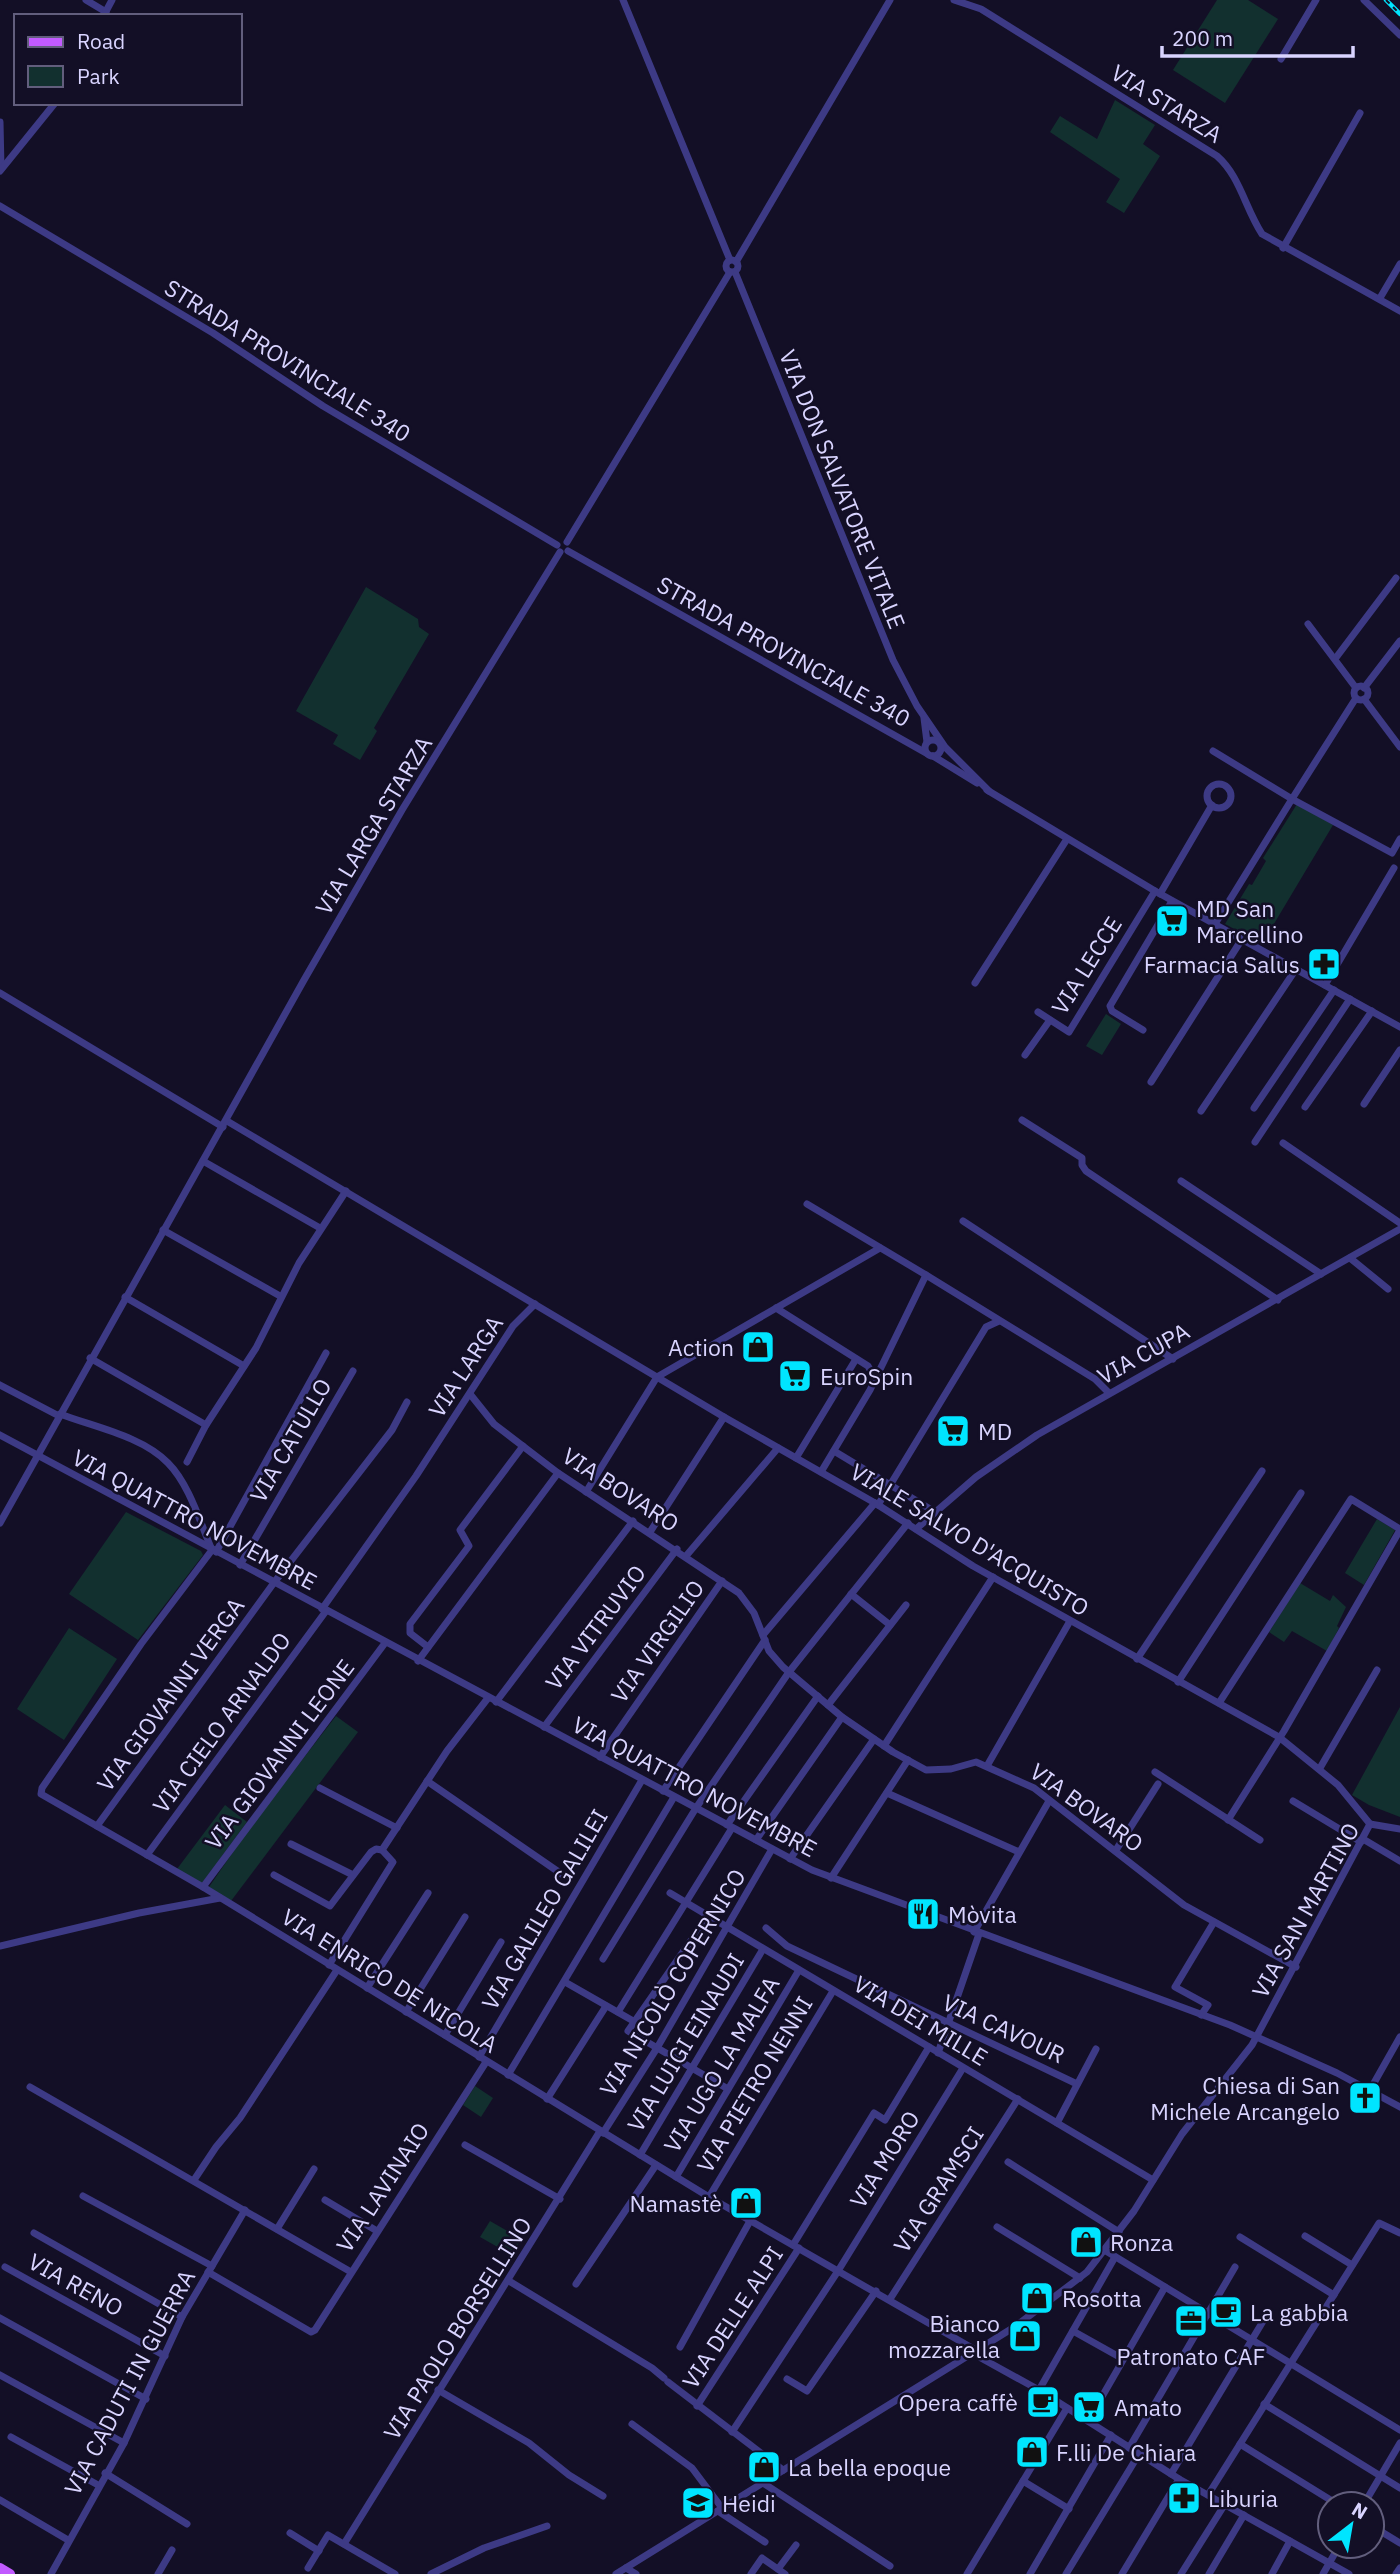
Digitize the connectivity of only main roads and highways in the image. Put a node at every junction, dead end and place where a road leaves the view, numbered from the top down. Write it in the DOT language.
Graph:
graph roads {
  1 [pos="0,2568"];
  2 [pos="10,2574"];
  1 -- 2 [label="main road"];
}
